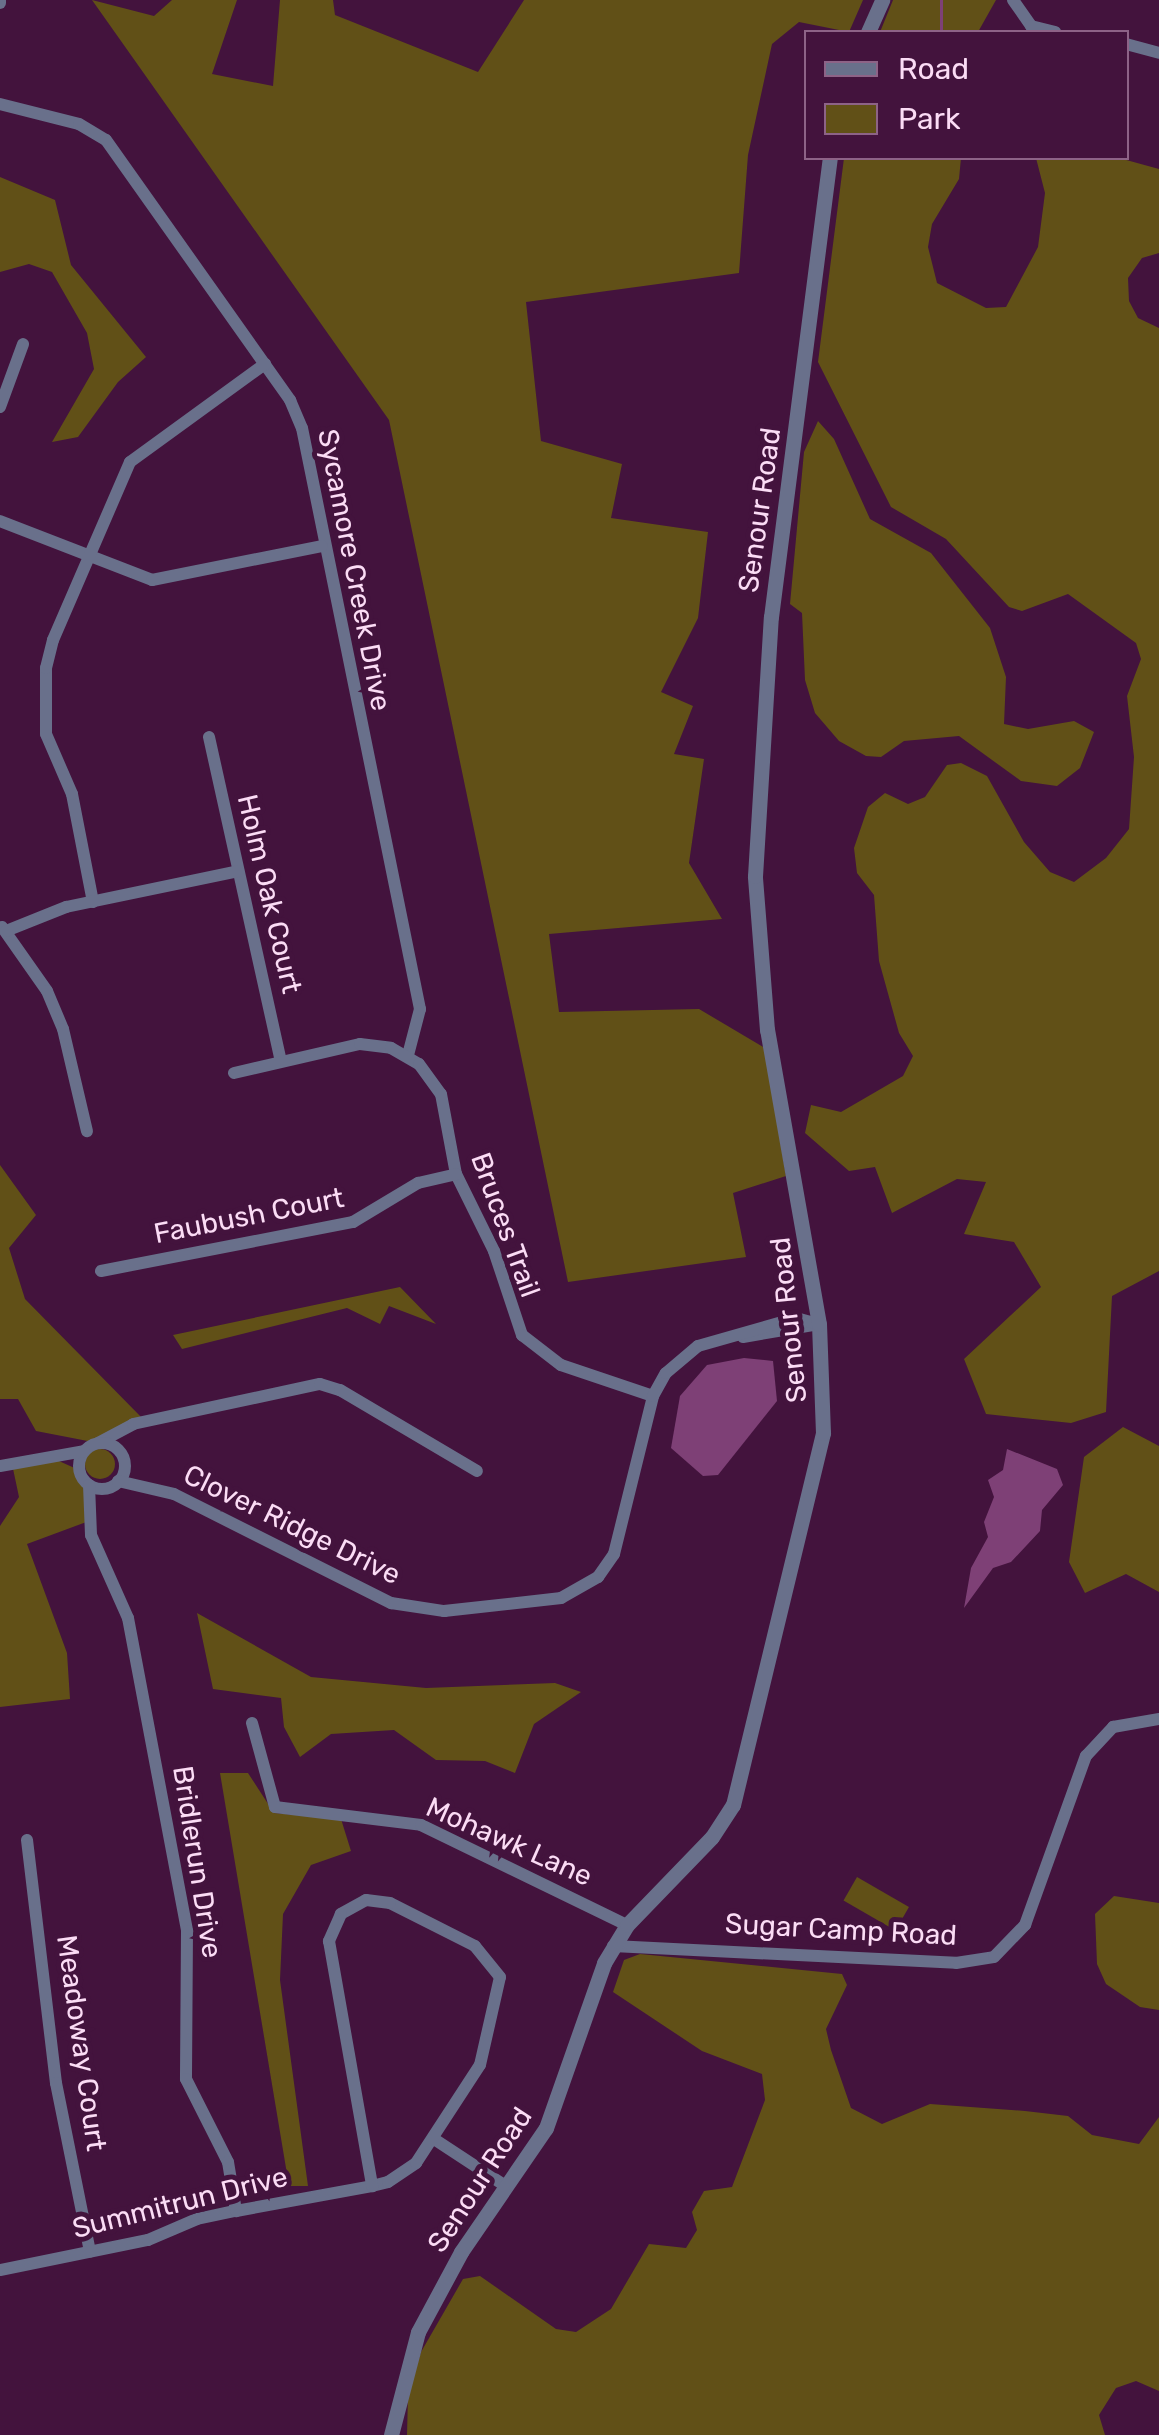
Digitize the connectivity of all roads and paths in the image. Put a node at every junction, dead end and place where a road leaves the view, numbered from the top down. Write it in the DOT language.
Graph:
graph roads {
  1 [pos="882,0"];
  2 [pos="1013,0"];
  3 [pos="869,30"];
  4 [pos="1047,30"];
  5 [pos="1129,45"];
  6 [pos="1159,53"];
  7 [pos="0,104"];
  8 [pos="830,160"];
  9 [pos="23,344"];
  10 [pos="265,364"];
  11 [pos="0,407"];
  12 [pos="0,521"];
  13 [pos="322,546"];
  14 [pos="88,560"];
  15 [pos="209,737"];
  16 [pos="238,871"];
  17 [pos="93,902"];
  18 [pos="3,928"];
  19 [pos="408,1056"];
  20 [pos="281,1061"];
  21 [pos="234,1073"];
  22 [pos="88,1131"];
  23 [pos="456,1174"];
  24 [pos="101,1272"];
  25 [pos="819,1324"];
  26 [pos="653,1396"];
  27 [pos="132,1424"];
  28 [pos="98,1443"];
  29 [pos="84,1450"];
  30 [pos="122,1456"];
  31 [pos="50,1457"];
  32 [pos="0,1466"];
  33 [pos="79,1470"];
  34 [pos="478,1471"];
  35 [pos="115,1484"];
  36 [pos="89,1485"];
  37 [pos="146,1485"];
  38 [pos="89,1521"];
  39 [pos="1159,1719"];
  40 [pos="252,1723"];
  41 [pos="28,1840"];
  42 [pos="627,1925"];
  43 [pos="613,1946"];
  44 [pos="434,2138"];
  45 [pos="372,2186"];
  46 [pos="507,2187"];
  47 [pos="236,2211"];
  48 [pos="90,2252"];
  49 [pos="0,2270"];
  50 [pos="391,2435"];
  1 -- 3 [label="street"];
  2 -- 4 [label="street"];
  5 -- 6 [label="street"];
  7 -- 10 [label="street, Sycamore Creek Drive"];
  8 -- 25 [label="street, Senour Road"];
  9 -- 11 [label="street"];
  10 -- 13 [label="street, Sycamore Creek Drive"];
  10 -- 14 [label="street"];
  12 -- 14 [label="street"];
  13 -- 14 [label="street"];
  13 -- 19 [label="street, Sycamore Creek Drive"];
  14 -- 17 [label="street"];
  15 -- 16 [label="street, Holm Oak Court"];
  16 -- 17 [label="street"];
  16 -- 20 [label="street, Holm Oak Court"];
  17 -- 18 [label="street"];
  18 -- 22 [label="street"];
  19 -- 20 [label="street"];
  19 -- 23 [label="street, Bruces Trail"];
  20 -- 21 [label="street"];
  23 -- 24 [label="street, Faubush Court"];
  23 -- 26 [label="street, Bruces Trail"];
  25 -- 26 [label="street, Clover Ridge Drive"];
  25 -- 42 [label="street, Senour Road"];
  26 -- 37 [label="street, Clover Ridge Drive"];
  27 -- 28 [label="street"];
  27 -- 30 [label="street"];
  27 -- 34 [label="street"];
  28 -- 29 [label="street"];
  28 -- 30 [label="street, Clover Ridge Drive"];
  29 -- 31 [label="street"];
  29 -- 33 [label="street"];
  30 -- 35 [label="street"];
  30 -- 37 [label="street, Clover Ridge Drive"];
  31 -- 32 [label="street"];
  31 -- 33 [label="street"];
  33 -- 36 [label="street"];
  35 -- 36 [label="street, Clover Ridge Drive"];
  35 -- 37 [label="street, Clover Ridge Drive"];
  35 -- 38 [label="street"];
  36 -- 38 [label="street, Bridlerun Drive"];
  38 -- 47 [label="street, Bridlerun Drive"];
  39 -- 43 [label="street, Sugar Camp Road"];
  40 -- 42 [label="street, Mohawk Lane"];
  41 -- 48 [label="street, Meadoway Court"];
  42 -- 43 [label="street, Senour Road"];
  43 -- 46 [label="street, Senour Road"];
  44 -- 45 [label="street, Summitrun Drive"];
  44 -- 45 [label="street, Summitrun Drive"];
  44 -- 46 [label="street"];
  45 -- 47 [label="street, Summitrun Drive"];
  46 -- 50 [label="street, Senour Road"];
  47 -- 48 [label="street, Summitrun Drive"];
  48 -- 49 [label="street, Summitrun Drive"];
}
